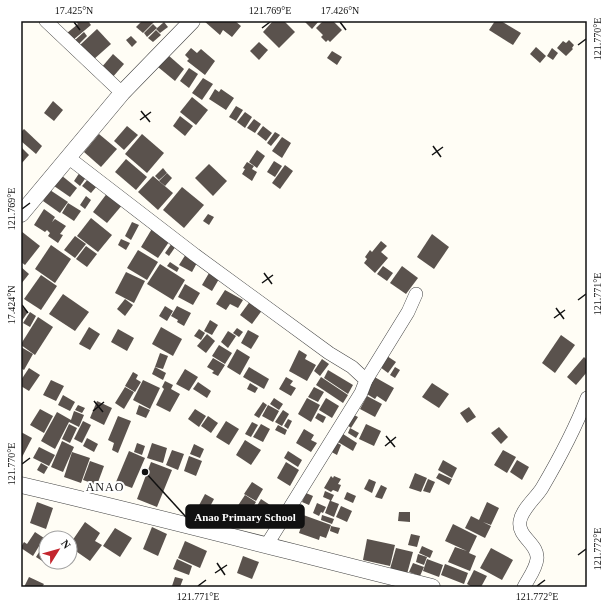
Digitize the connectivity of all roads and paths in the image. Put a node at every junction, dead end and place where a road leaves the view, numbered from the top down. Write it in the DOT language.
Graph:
graph roads {
  1 [pos="46,21"];
  2 [pos="192,21"];
  3 [pos="122,93"];
  4 [pos="69,158"];
  5 [pos="21,214"];
  6 [pos="416,294"];
  7 [pos="366,380"];
  8 [pos="587,398"];
  9 [pos="21,485"];
  10 [pos="266,546"];
  11 [pos="432,587"];
  12 [pos="524,587"];
  1 -- 3 [label="street"];
  2 -- 3 [label="street"];
  3 -- 4 [label="street"];
  4 -- 5 [label="street"];
  4 -- 7 [label="street"];
  6 -- 7 [label="street"];
  7 -- 10 [label="street"];
  8 -- 12 [label="street"];
  9 -- 10 [label="street"];
  10 -- 11 [label="street"];
}
